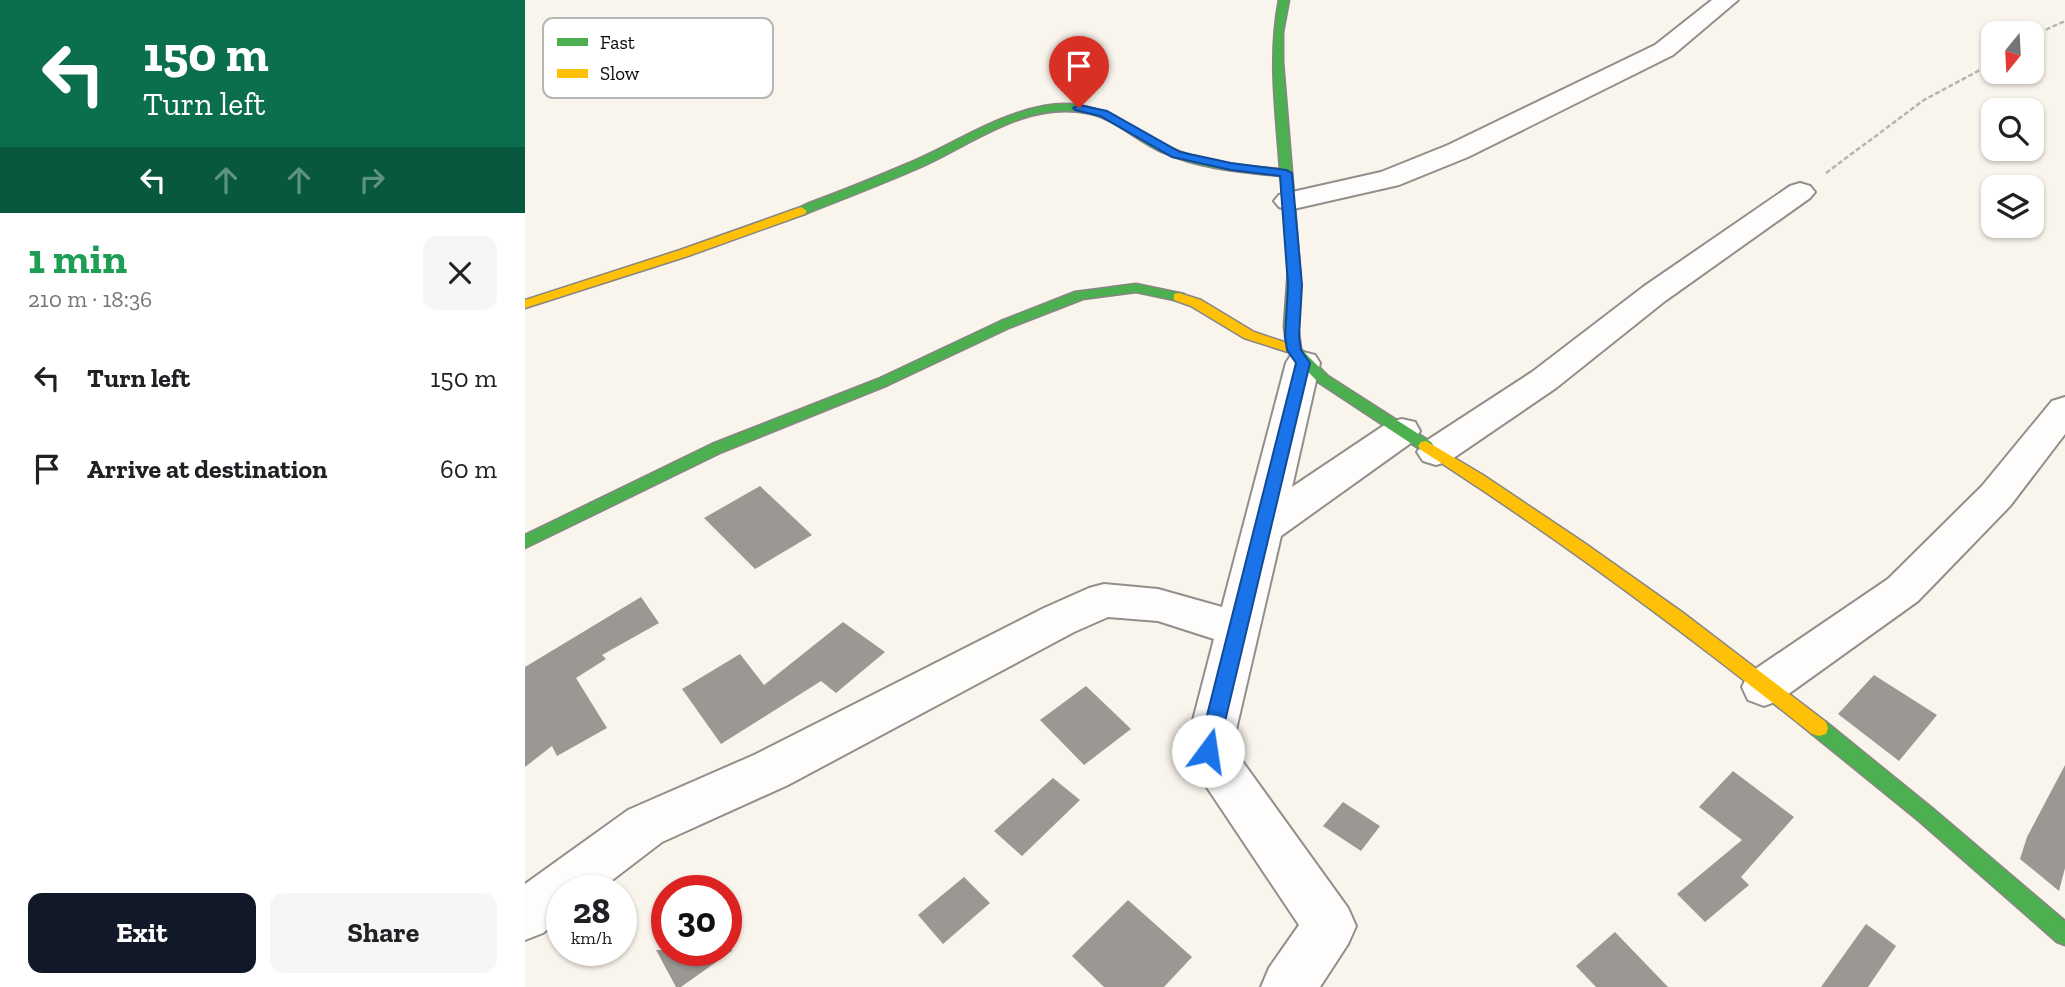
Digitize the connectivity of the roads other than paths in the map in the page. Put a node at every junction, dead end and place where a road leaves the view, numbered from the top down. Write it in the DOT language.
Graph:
graph roads {
  1 [pos="1284,0"];
  2 [pos="1726,0"];
  3 [pos="1286,173"];
  4 [pos="1800,192"];
  5 [pos="1289,201"];
  6 [pos="525,304"];
  7 [pos="1298,357"];
  8 [pos="2065,409"];
  9 [pos="1402,431"];
  10 [pos="1436,452"];
  11 [pos="1262,529"];
  12 [pos="525,542"];
  13 [pos="1238,629"];
  14 [pos="1764,687"];
  15 [pos="525,915"];
  16 [pos="2065,935"];
  17 [pos="1288,987"];
  1 -- 3 [label="street"];
  2 -- 5 [label="street"];
  3 -- 5 [label="street"];
  3 -- 6 [label="street"];
  4 -- 10 [label="street"];
  5 -- 7 [label="street"];
  7 -- 9 [label="street"];
  7 -- 11 [label="street"];
  7 -- 12 [label="street"];
  8 -- 14 [label="street"];
  9 -- 10 [label="street"];
  9 -- 11 [label="street"];
  10 -- 14 [label="street"];
  11 -- 13 [label="street"];
  13 -- 15 [label="street"];
  13 -- 17 [label="street"];
  14 -- 16 [label="street"];
}
